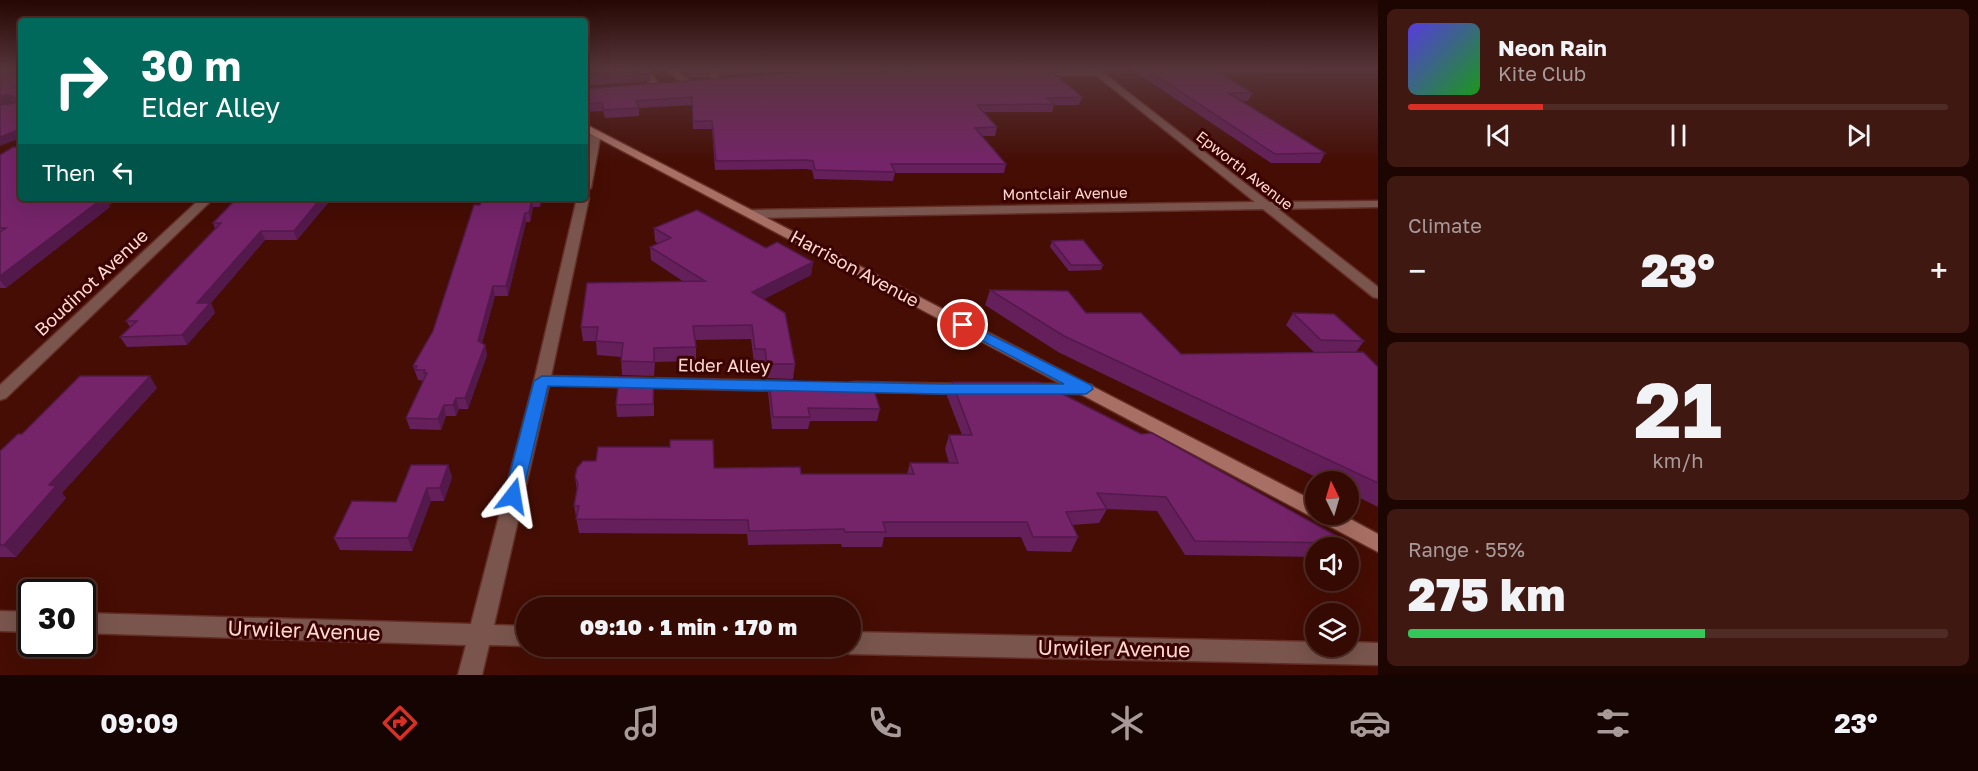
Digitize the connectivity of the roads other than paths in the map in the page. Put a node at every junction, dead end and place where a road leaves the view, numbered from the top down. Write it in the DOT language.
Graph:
graph roads {
  1 [pos="1132,100"];
  2 [pos="591,130"];
  3 [pos="588,157"];
  4 [pos="205,201"];
  5 [pos="582,201"];
  6 [pos="1264,204"];
  7 [pos="1378,204"];
  8 [pos="752,214"];
  9 [pos="1378,294"];
  10 [pos="542,381"];
  11 [pos="811,386"];
  12 [pos="834,387"];
  13 [pos="982,389"];
  14 [pos="1014,389"];
  15 [pos="1086,389"];
  16 [pos="0,394"];
  17 [pos="1305,505"];
  18 [pos="1343,525"];
  19 [pos="1378,544"];
  20 [pos="0,621"];
  21 [pos="18,622"];
  22 [pos="96,623"];
  23 [pos="479,635"];
  24 [pos="516,636"];
  25 [pos="861,643"];
  26 [pos="1378,654"];
  27 [pos="470,675"];
  1 -- 6 [label="street, Epworth Avenue"];
  2 -- 3 [label="street"];
  2 -- 8 [label="main road, Harrison Avenue"];
  4 -- 16 [label="street, Boudinot Avenue"];
  5 -- 10 [label="street"];
  6 -- 7 [label="street, Montclair Avenue"];
  6 -- 8 [label="street, Montclair Avenue"];
  6 -- 9 [label="street, Epworth Avenue"];
  8 -- 15 [label="main road, Harrison Avenue"];
  10 -- 11 [label="street, Elder Alley"];
  10 -- 23 [label="street"];
  12 -- 13 [label="street"];
  14 -- 15 [label="street"];
  15 -- 17 [label="main road, Harrison Avenue"];
  18 -- 19 [label="main road"];
  20 -- 21 [label="street"];
  22 -- 23 [label="street, Urwiler Avenue"];
  23 -- 24 [label="street, Urwiler Avenue"];
  23 -- 27 [label="street"];
  25 -- 26 [label="street, Urwiler Avenue"];
}
